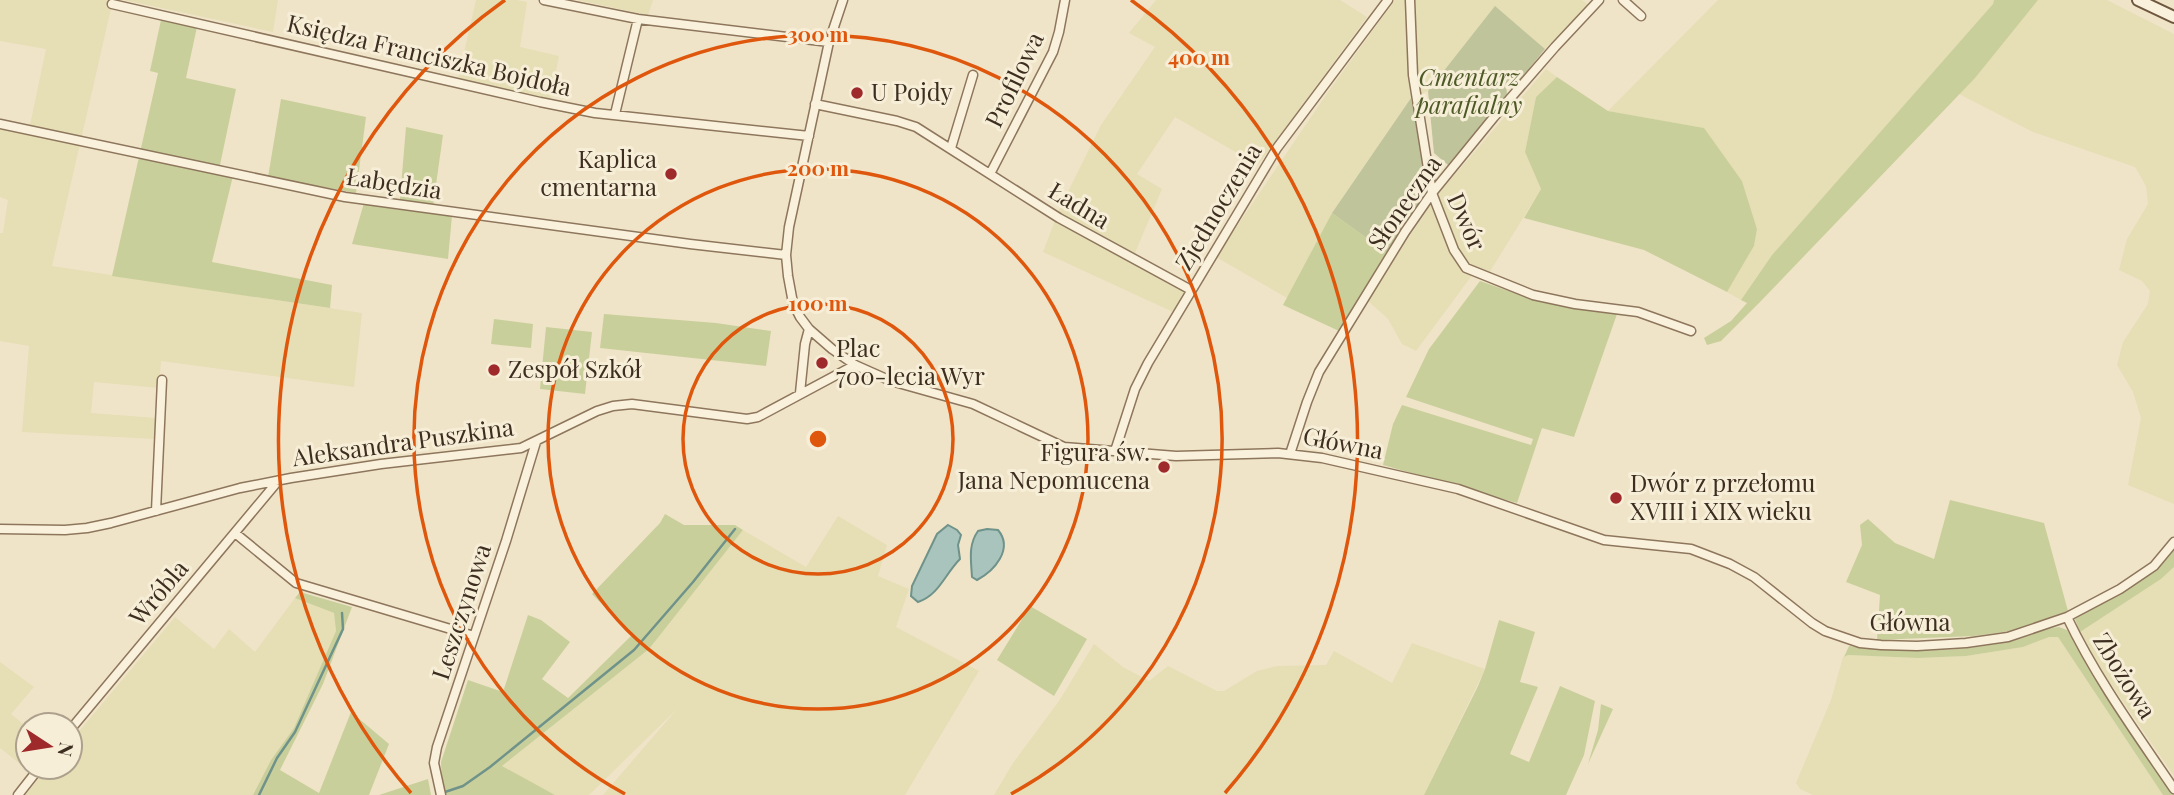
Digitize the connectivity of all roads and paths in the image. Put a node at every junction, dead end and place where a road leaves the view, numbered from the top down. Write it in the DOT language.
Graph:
graph roads {
  1 [pos="544,0"];
  2 [pos="843,0"];
  3 [pos="1065,0"];
  4 [pos="1388,0"];
  5 [pos="1410,0"];
  6 [pos="1623,0"];
  7 [pos="2138,0"];
  8 [pos="1595,1"];
  9 [pos="113,4"];
  10 [pos="1641,16"];
  11 [pos="2174,17"];
  12 [pos="638,19"];
  13 [pos="829,42"];
  14 [pos="973,75"];
  15 [pos="815,104"];
  16 [pos="615,114"];
  17 [pos="0,124"];
  18 [pos="809,136"];
  19 [pos="951,148"];
  20 [pos="990,174"];
  21 [pos="1432,193"];
  22 [pos="786,256"];
  23 [pos="1191,290"];
  24 [pos="809,329"];
  25 [pos="1691,331"];
  26 [pos="855,365"];
  27 [pos="162,380"];
  28 [pos="800,393"];
  29 [pos="536,442"];
  30 [pos="1115,451"];
  31 [pos="1290,454"];
  32 [pos="278,481"];
  33 [pos="156,511"];
  34 [pos="0,529"];
  35 [pos="235,533"];
  36 [pos="2174,542"];
  37 [pos="2067,617"];
  38 [pos="474,636"];
  39 [pos="84,713"];
  40 [pos="29,781"];
  41 [pos="2174,789"];
  42 [pos="18,795"];
  43 [pos="441,795"];
  1 -- 12 [label="street"];
  2 -- 13 [label="street, Główna"];
  3 -- 20 [label="street, Profilowa"];
  4 -- 23 [label="street, Zjednoczenia"];
  5 -- 21 [label="street, Dwór"];
  6 -- 10 [label="street"];
  7 -- 11 [label="main road"];
  8 -- 21 [label="street, Słoneczna"];
  9 -- 16 [label="street, Księdza Franciszka Bojdoła"];
  12 -- 13 [label="street"];
  12 -- 16 [label="street"];
  13 -- 15 [label="street, Główna"];
  14 -- 19 [label="street"];
  15 -- 18 [label="street, Główna"];
  15 -- 19 [label="street, Ładna"];
  16 -- 18 [label="street, Księdza Franciszka Bojdoła"];
  17 -- 22 [label="street, Łabędzia"];
  18 -- 22 [label="street, Główna"];
  19 -- 20 [label="street, Ładna"];
  20 -- 23 [label="street, Ładna"];
  21 -- 25 [label="street, Dwór"];
  21 -- 31 [label="street, Słoneczna"];
  22 -- 24 [label="street, Główna"];
  23 -- 30 [label="street, Zjednoczenia"];
  24 -- 26 [label="street, Główna"];
  24 -- 28 [label="street"];
  26 -- 28 [label="street, Aleksandra Puszkina"];
  26 -- 30 [label="street, Główna"];
  27 -- 33 [label="street"];
  28 -- 29 [label="street, Aleksandra Puszkina"];
  29 -- 32 [label="street, Aleksandra Puszkina"];
  29 -- 38 [label="street, Leszczynowa"];
  30 -- 31 [label="street, Główna"];
  31 -- 37 [label="street, Główna"];
  32 -- 33 [label="street, Aleksandra Puszkina"];
  32 -- 35 [label="street, Wróbla"];
  33 -- 34 [label="street, Aleksandra Puszkina"];
  35 -- 38 [label="street"];
  35 -- 39 [label="street, Wróbla"];
  36 -- 37 [label="street, Główna"];
  37 -- 41 [label="street, Zbożowa"];
  38 -- 43 [label="street, Leszczynowa"];
  40 -- 42 [label="street"];
}
